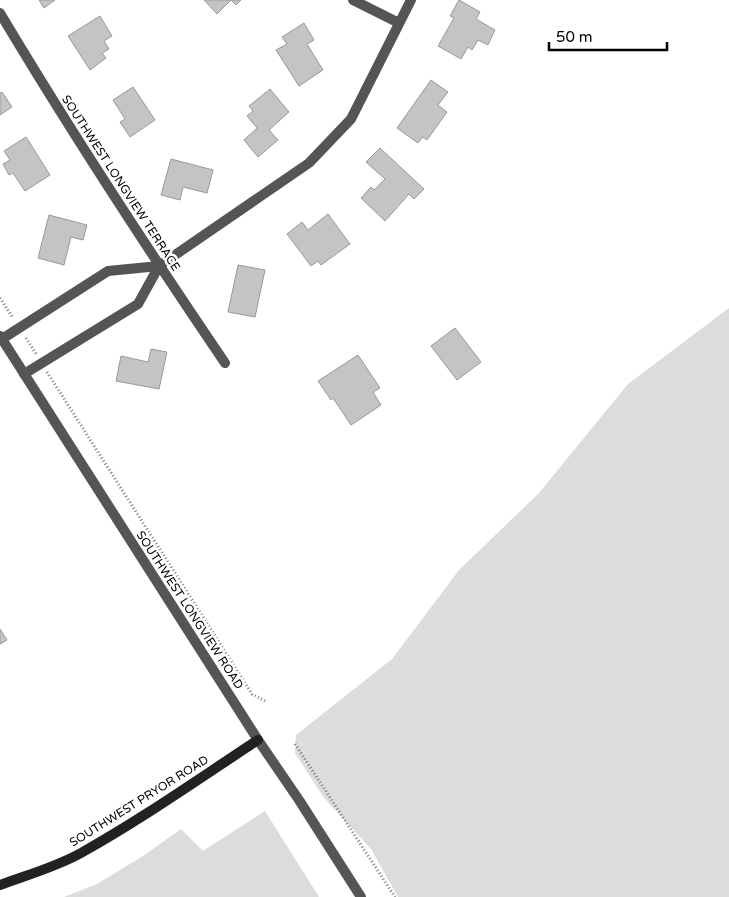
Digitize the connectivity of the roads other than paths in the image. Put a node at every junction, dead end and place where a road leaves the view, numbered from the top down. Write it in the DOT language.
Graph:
graph roads {
  1 [pos="353,0"];
  2 [pos="410,0"];
  3 [pos="0,13"];
  4 [pos="399,23"];
  5 [pos="159,266"];
  6 [pos="1,337"];
  7 [pos="225,363"];
  8 [pos="24,374"];
  9 [pos="258,740"];
  10 [pos="0,885"];
  11 [pos="361,897"];
  1 -- 4 [label="street"];
  2 -- 4 [label="street"];
  3 -- 5 [label="street, SOUTHWEST LONGVIEW TERRACE"];
  4 -- 5 [label="street"];
  5 -- 6 [label="street"];
  5 -- 7 [label="street, SOUTHWEST LONGVIEW TERRACE"];
  5 -- 8 [label="street"];
  6 -- 8 [label="street, SOUTHWEST LONGVIEW ROAD"];
  8 -- 9 [label="street, SOUTHWEST LONGVIEW ROAD"];
  9 -- 10 [label="main road, SOUTHWEST PRYOR ROAD"];
  9 -- 11 [label="street, SOUTHWEST LONGVIEW ROAD"];
}
